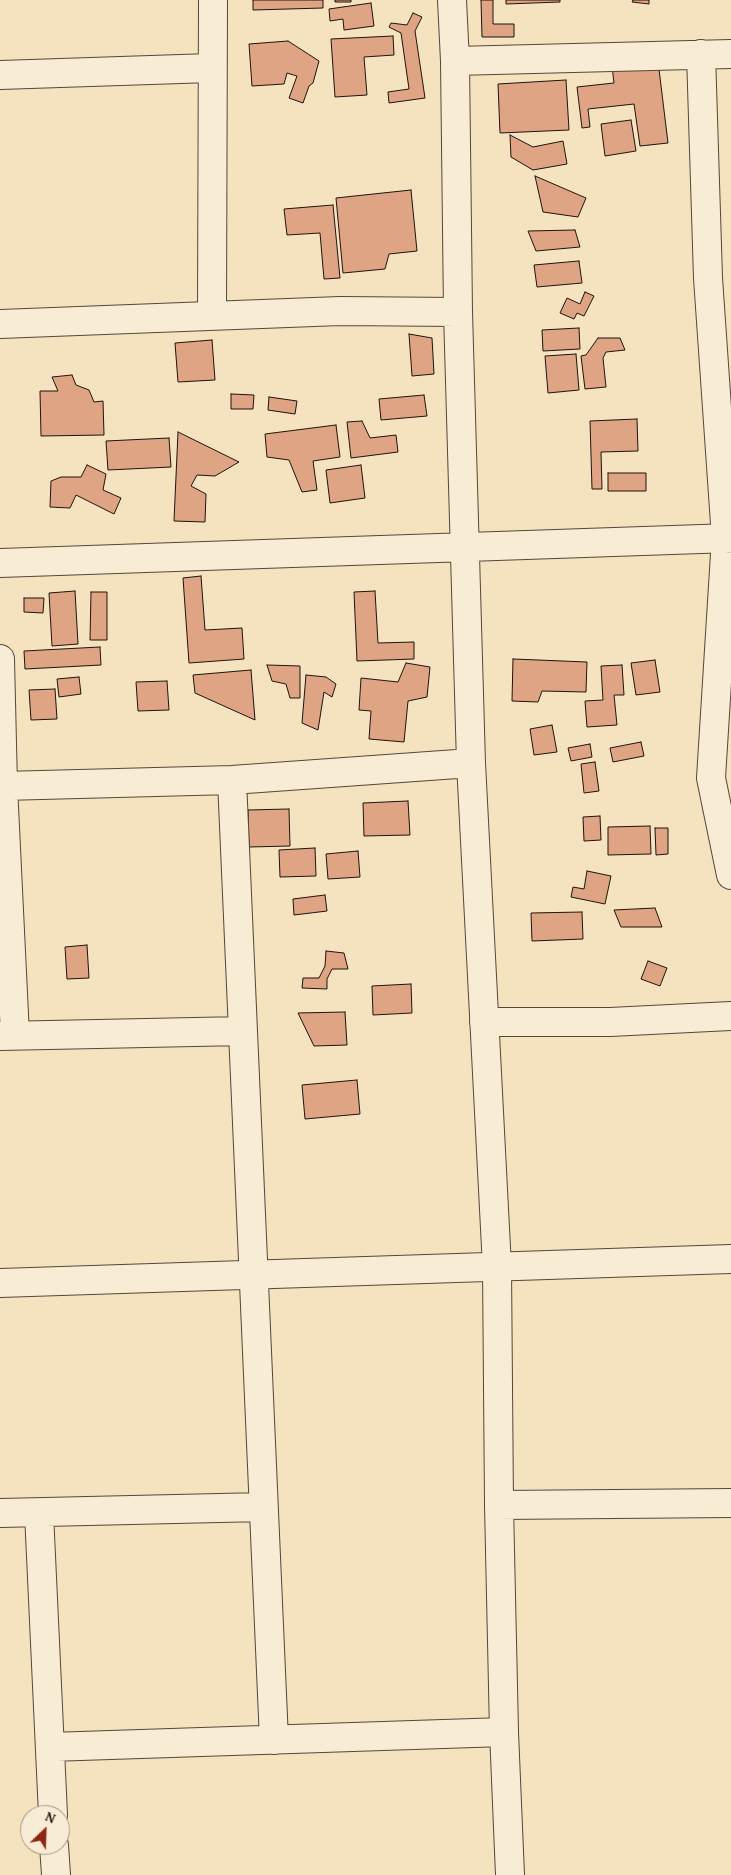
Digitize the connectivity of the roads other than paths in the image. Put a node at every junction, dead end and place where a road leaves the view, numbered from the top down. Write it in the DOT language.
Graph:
graph roads {
  1 [pos="213,0"];
  2 [pos="452,0"];
  3 [pos="701,54"];
  4 [pos="731,54"];
  5 [pos="455,61"];
  6 [pos="211,68"];
  7 [pos="0,75"];
  8 [pos="719,278"];
  9 [pos="458,312"];
  10 [pos="212,316"];
  11 [pos="0,324"];
  12 [pos="729,538"];
  13 [pos="465,547"];
  14 [pos="0,563"];
  15 [pos="0,659"];
  16 [pos="471,763"];
  17 [pos="721,777"];
  18 [pos="232,780"];
  19 [pos="3,786"];
  20 [pos="731,875"];
  21 [pos="731,1016"];
  22 [pos="484,1022"];
  23 [pos="242,1031"];
  24 [pos="7,1036"];
  25 [pos="731,1259"];
  26 [pos="497,1266"];
  27 [pos="253,1274"];
  28 [pos="0,1283"];
  29 [pos="731,1503"];
  30 [pos="499,1505"];
  31 [pos="263,1507"];
  32 [pos="38,1512"];
  33 [pos="0,1514"];
  34 [pos="504,1732"];
  35 [pos="274,1740"];
  36 [pos="50,1747"];
  37 [pos="53,1805"];
  38 [pos="55,1855"];
  39 [pos="56,1875"];
  40 [pos="510,1875"];
  1 -- 6 [label="street"];
  2 -- 5 [label="street"];
  3 -- 4 [label="street"];
  3 -- 5 [label="street"];
  3 -- 8 [label="street"];
  5 -- 9 [label="street"];
  6 -- 7 [label="street"];
  6 -- 10 [label="street"];
  8 -- 12 [label="street"];
  9 -- 10 [label="street"];
  9 -- 13 [label="street"];
  10 -- 11 [label="street"];
  12 -- 13 [label="street"];
  12 -- 17 [label="street"];
  13 -- 14 [label="street"];
  13 -- 16 [label="street"];
  15 -- 19 [label="street"];
  16 -- 18 [label="street"];
  16 -- 22 [label="street"];
  17 -- 20 [label="street"];
  18 -- 19 [label="street"];
  18 -- 23 [label="street"];
  19 -- 24 [label="street"];
  21 -- 22 [label="street"];
  22 -- 26 [label="street"];
  23 -- 24 [label="street"];
  23 -- 27 [label="street"];
  25 -- 26 [label="street"];
  26 -- 27 [label="street"];
  26 -- 30 [label="street"];
  27 -- 28 [label="street"];
  27 -- 31 [label="street"];
  29 -- 30 [label="street"];
  30 -- 34 [label="street"];
  31 -- 32 [label="street"];
  31 -- 35 [label="street"];
  32 -- 33 [label="street"];
  32 -- 36 [label="street"];
  34 -- 35 [label="street"];
  34 -- 40 [label="street"];
  35 -- 36 [label="street"];
  36 -- 37 [label="street"];
  38 -- 39 [label="street"];
}
